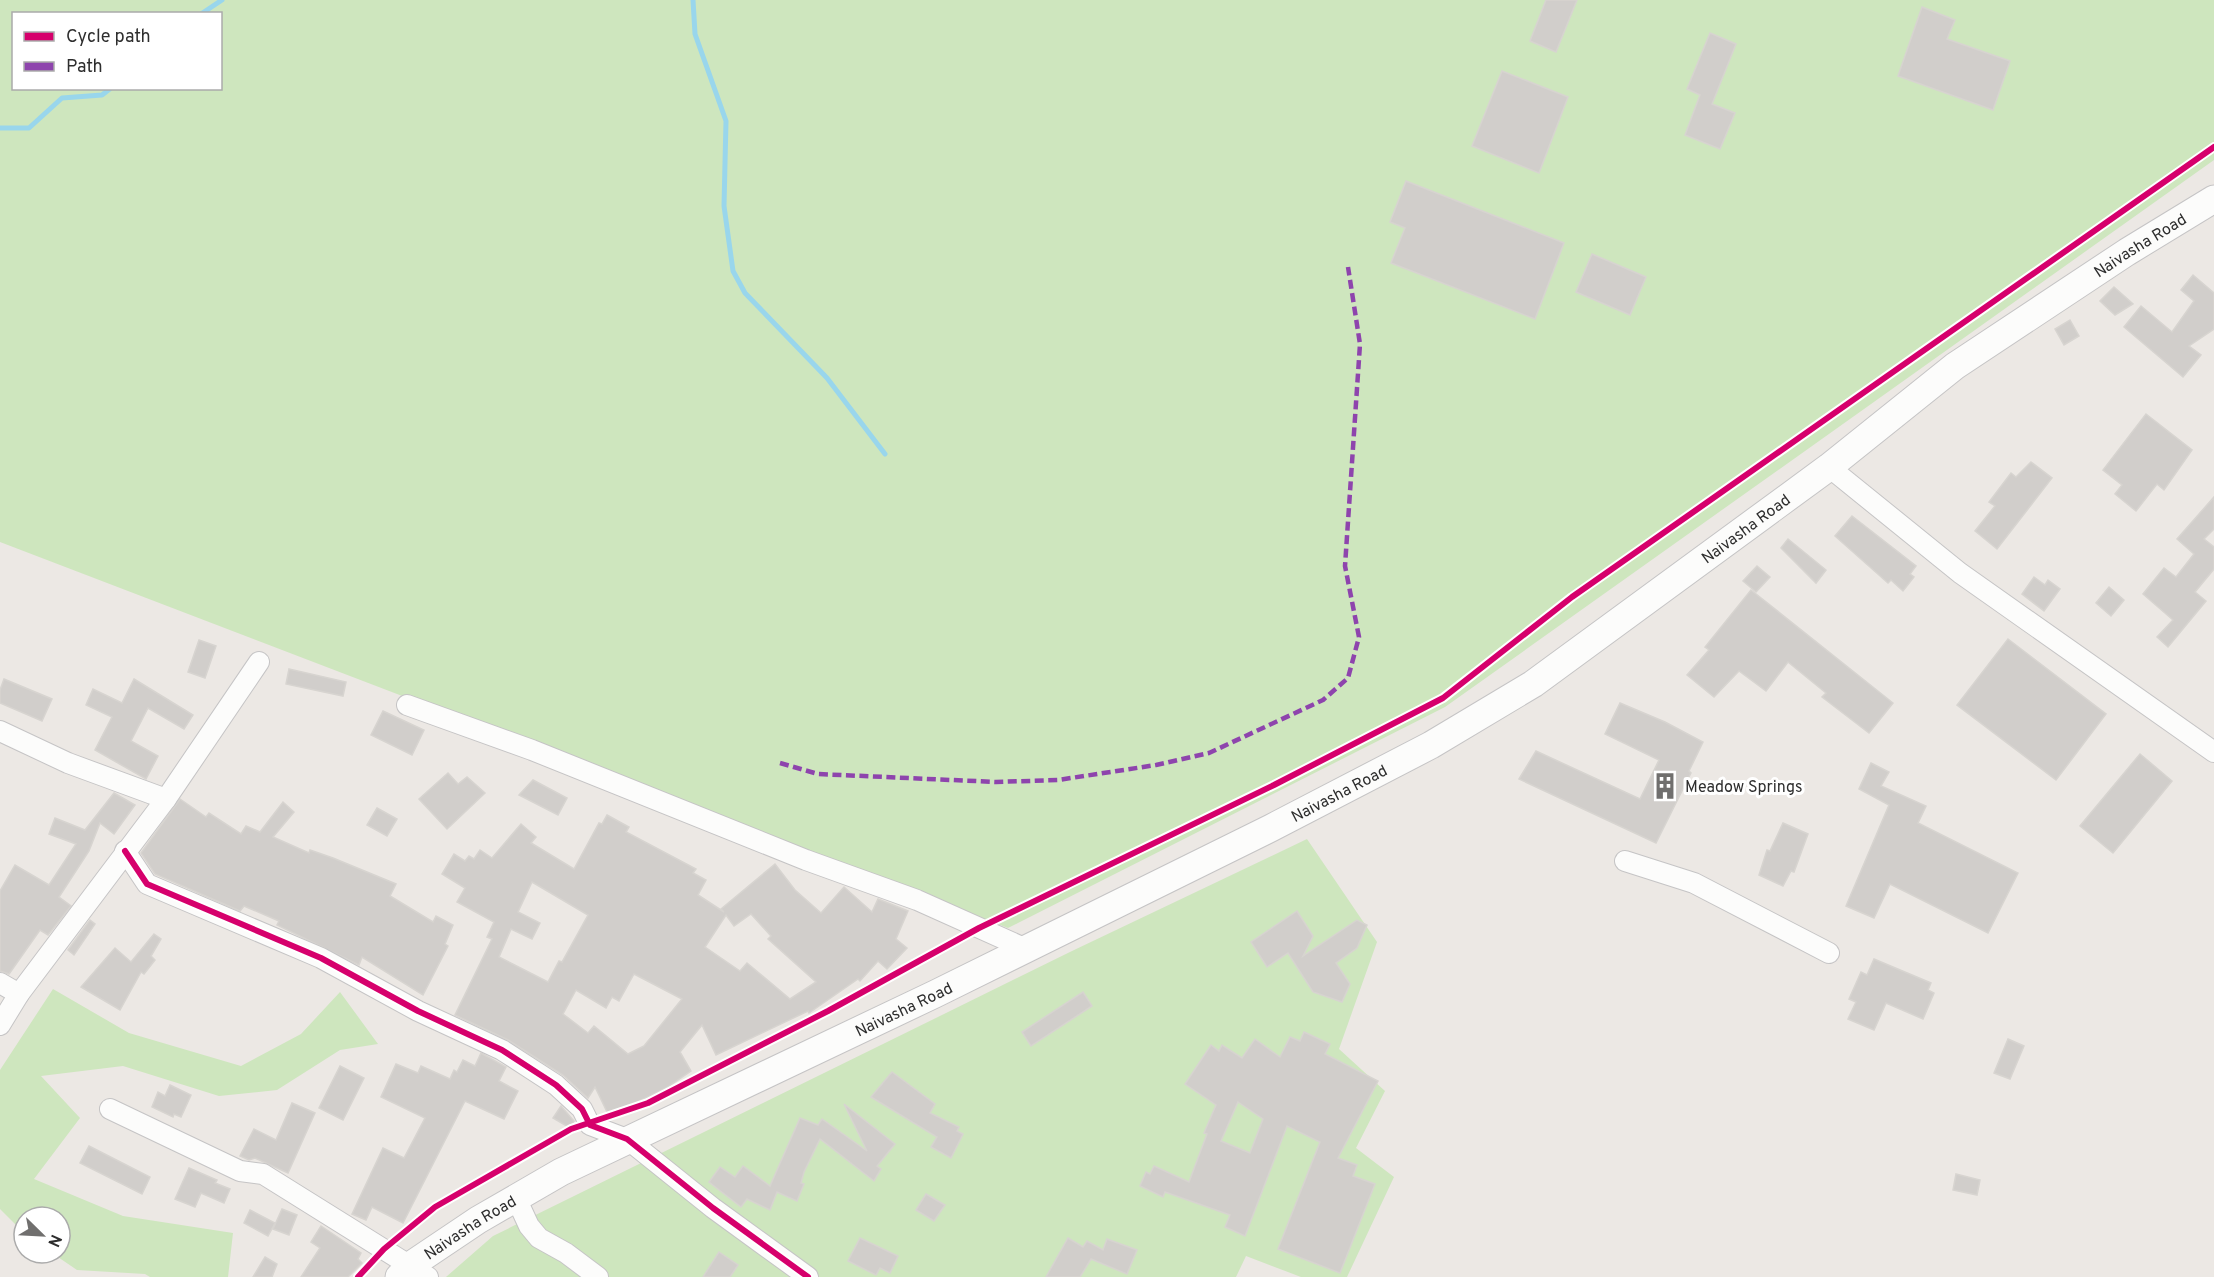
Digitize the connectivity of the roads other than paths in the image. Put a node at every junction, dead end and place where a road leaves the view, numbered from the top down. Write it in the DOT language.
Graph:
graph roads {
  1 [pos="2214,199"];
  2 [pos="1829,467"];
  3 [pos="259,662"];
  4 [pos="407,705"];
  5 [pos="0,731"];
  6 [pos="2214,752"];
  7 [pos="166,798"];
  8 [pos="125,851"];
  9 [pos="1625,861"];
  10 [pos="1024,948"];
  11 [pos="1829,953"];
  12 [pos="0,983"];
  13 [pos="19,994"];
  14 [pos="0,1025"];
  15 [pos="110,1108"];
  16 [pos="627,1139"];
  17 [pos="516,1198"];
  18 [pos="412,1273"];
  19 [pos="598,1277"];
  20 [pos="808,1277"];
  1 -- 2 [label="main road, Naivasha Road"];
  2 -- 6 [label="street"];
  2 -- 10 [label="main road, Naivasha Road"];
  3 -- 7 [label="street"];
  4 -- 10 [label="street"];
  5 -- 7 [label="street"];
  7 -- 8 [label="street"];
  8 -- 13 [label="street"];
  8 -- 16 [label="street"];
  9 -- 11 [label="street"];
  10 -- 16 [label="main road, Naivasha Road"];
  12 -- 13 [label="street"];
  13 -- 14 [label="street"];
  15 -- 18 [label="street"];
  16 -- 17 [label="main road, Naivasha Road"];
  16 -- 20 [label="street"];
  17 -- 18 [label="main road, Naivasha Road"];
  17 -- 19 [label="street"];
}
